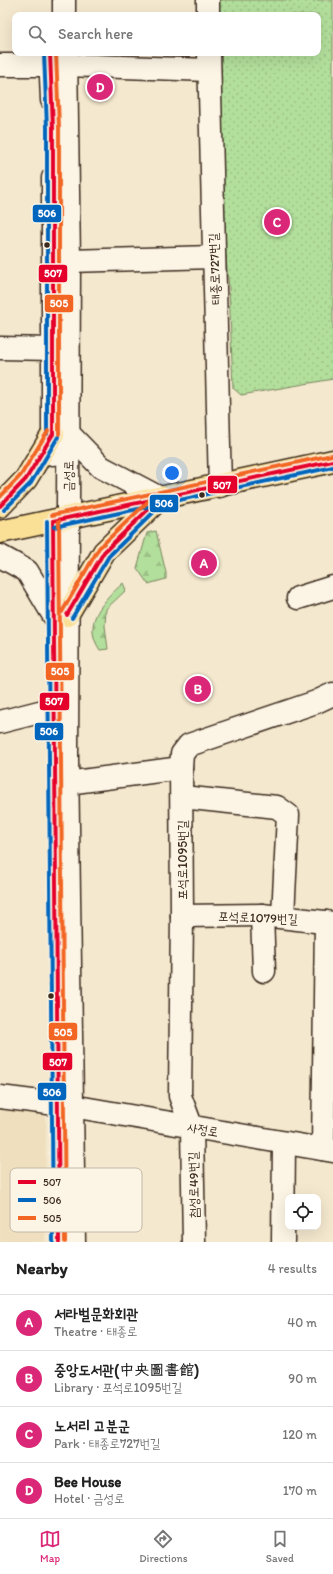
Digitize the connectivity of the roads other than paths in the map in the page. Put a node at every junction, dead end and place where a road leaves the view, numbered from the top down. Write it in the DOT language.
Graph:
graph roads {
  1 [pos="49,0"];
  2 [pos="64,0"];
  3 [pos="208,0"];
  4 [pos="49,12"];
  5 [pos="64,12"];
  6 [pos="208,12"];
  7 [pos="58,59"];
  8 [pos="209,62"];
  9 [pos="0,65"];
  10 [pos="214,257"];
  11 [pos="69,261"];
  12 [pos="0,348"];
  13 [pos="53,349"];
  14 [pos="61,434"];
  15 [pos="333,461"];
  16 [pos="220,486"];
  17 [pos="160,498"];
  18 [pos="0,506"];
  19 [pos="60,519"];
  20 [pos="0,532"];
  21 [pos="0,556"];
  22 [pos="333,587"];
  23 [pos="298,598"];
  24 [pos="60,616"];
  25 [pos="60,668"];
  26 [pos="333,694"];
  27 [pos="55,708"];
  28 [pos="0,722"];
  29 [pos="181,768"];
  30 [pos="67,783"];
  31 [pos="182,797"];
  32 [pos="272,915"];
  33 [pos="182,916"];
  34 [pos="330,922"];
  35 [pos="264,972"];
  36 [pos="0,1097"];
  37 [pos="65,1105"];
  38 [pos="192,1128"];
  39 [pos="284,1143"];
  40 [pos="328,1150"];
  41 [pos="62,1168"];
  42 [pos="69,1168"];
  43 [pos="59,1232"];
  44 [pos="73,1232"];
  45 [pos="59,1242"];
  46 [pos="74,1242"];
  47 [pos="194,1242"];
  48 [pos="283,1242"];
  1 -- 4 [label="street"];
  2 -- 5 [label="street"];
  3 -- 6 [label="street"];
  7 -- 8 [label="street"];
  7 -- 9 [label="street"];
  7 -- 11 [label="street, 금성로"];
  7 -- 13 [label="street, 금성로"];
  8 -- 10 [label="street, 태종로727번길"];
  10 -- 11 [label="street"];
  10 -- 16 [label="street, 태종로727번길"];
  11 -- 14 [label="street, 금성로"];
  12 -- 13 [label="street"];
  13 -- 14 [label="street, 금성로"];
  14 -- 17 [label="street"];
  14 -- 18 [label="main road"];
  14 -- 19 [label="street, 금성로"];
  15 -- 16 [label="main road"];
  16 -- 17 [label="main road"];
  17 -- 19 [label="main road"];
  17 -- 24 [label="main road"];
  19 -- 20 [label="main road"];
  19 -- 24 [label="street, 금성로"];
  21 -- 24 [label="street"];
  22 -- 23 [label="street"];
  24 -- 25 [label="street, 금성로"];
  25 -- 27 [label="street, 금성로"];
  25 -- 30 [label="street, 금성로"];
  26 -- 29 [label="street, 포석로1095번길"];
  27 -- 28 [label="street"];
  27 -- 37 [label="street, 금성로"];
  29 -- 30 [label="street"];
  29 -- 31 [label="street, 포석로1095번길"];
  30 -- 37 [label="street, 금성로"];
  31 -- 32 [label="street"];
  31 -- 33 [label="street, 포석로1095번길"];
  32 -- 33 [label="street, 포석로1079번길"];
  32 -- 34 [label="street, 포석로1079번길"];
  32 -- 35 [label="street"];
  33 -- 38 [label="street, 포석로1095번길"];
  34 -- 40 [label="street"];
  36 -- 37 [label="street, 사정로"];
  37 -- 38 [label="street, 사정로"];
  37 -- 41 [label="street, 금성로"];
  37 -- 42 [label="street, 금성로"];
  38 -- 39 [label="street, 사정로"];
  38 -- 47 [label="street, 첨성로49번길"];
  39 -- 40 [label="street, 사정로"];
  39 -- 48 [label="street"];
  43 -- 45 [label="street, 금성로"];
  44 -- 46 [label="street, 금성로"];
}
